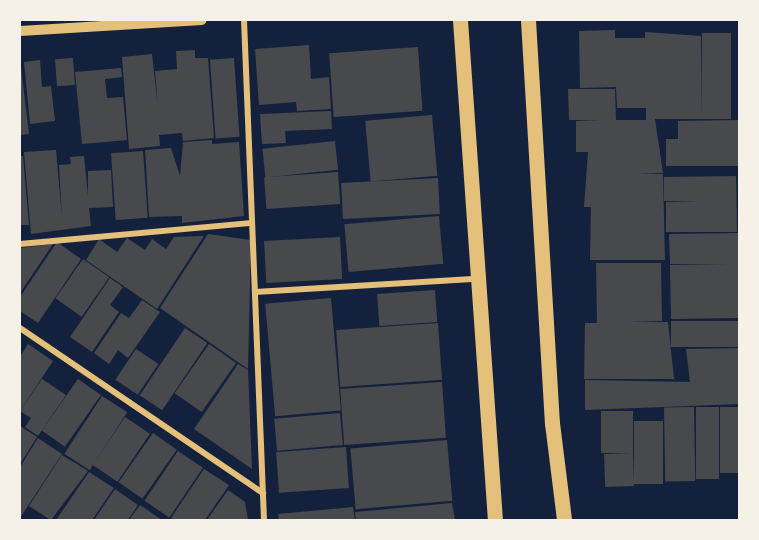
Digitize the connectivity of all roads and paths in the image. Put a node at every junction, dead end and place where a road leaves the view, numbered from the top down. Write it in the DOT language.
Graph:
graph roads {
  1 [pos="202,20"];
  2 [pos="243,20"];
  3 [pos="460,20"];
  4 [pos="528,20"];
  5 [pos="20,31"];
  6 [pos="252,223"];
  7 [pos="20,244"];
  8 [pos="477,279"];
  9 [pos="255,292"];
  10 [pos="20,328"];
  11 [pos="263,493"];
  12 [pos="264,520"];
  13 [pos="495,520"];
  14 [pos="564,520"];
  1 -- 5 [label="street"];
  2 -- 6 [label="street"];
  3 -- 8 [label="main road"];
  4 -- 14 [label="main road"];
  6 -- 7 [label="street"];
  6 -- 9 [label="street"];
  8 -- 9 [label="street"];
  8 -- 13 [label="main road"];
  9 -- 11 [label="street"];
  10 -- 11 [label="street"];
  11 -- 12 [label="street"];
}
